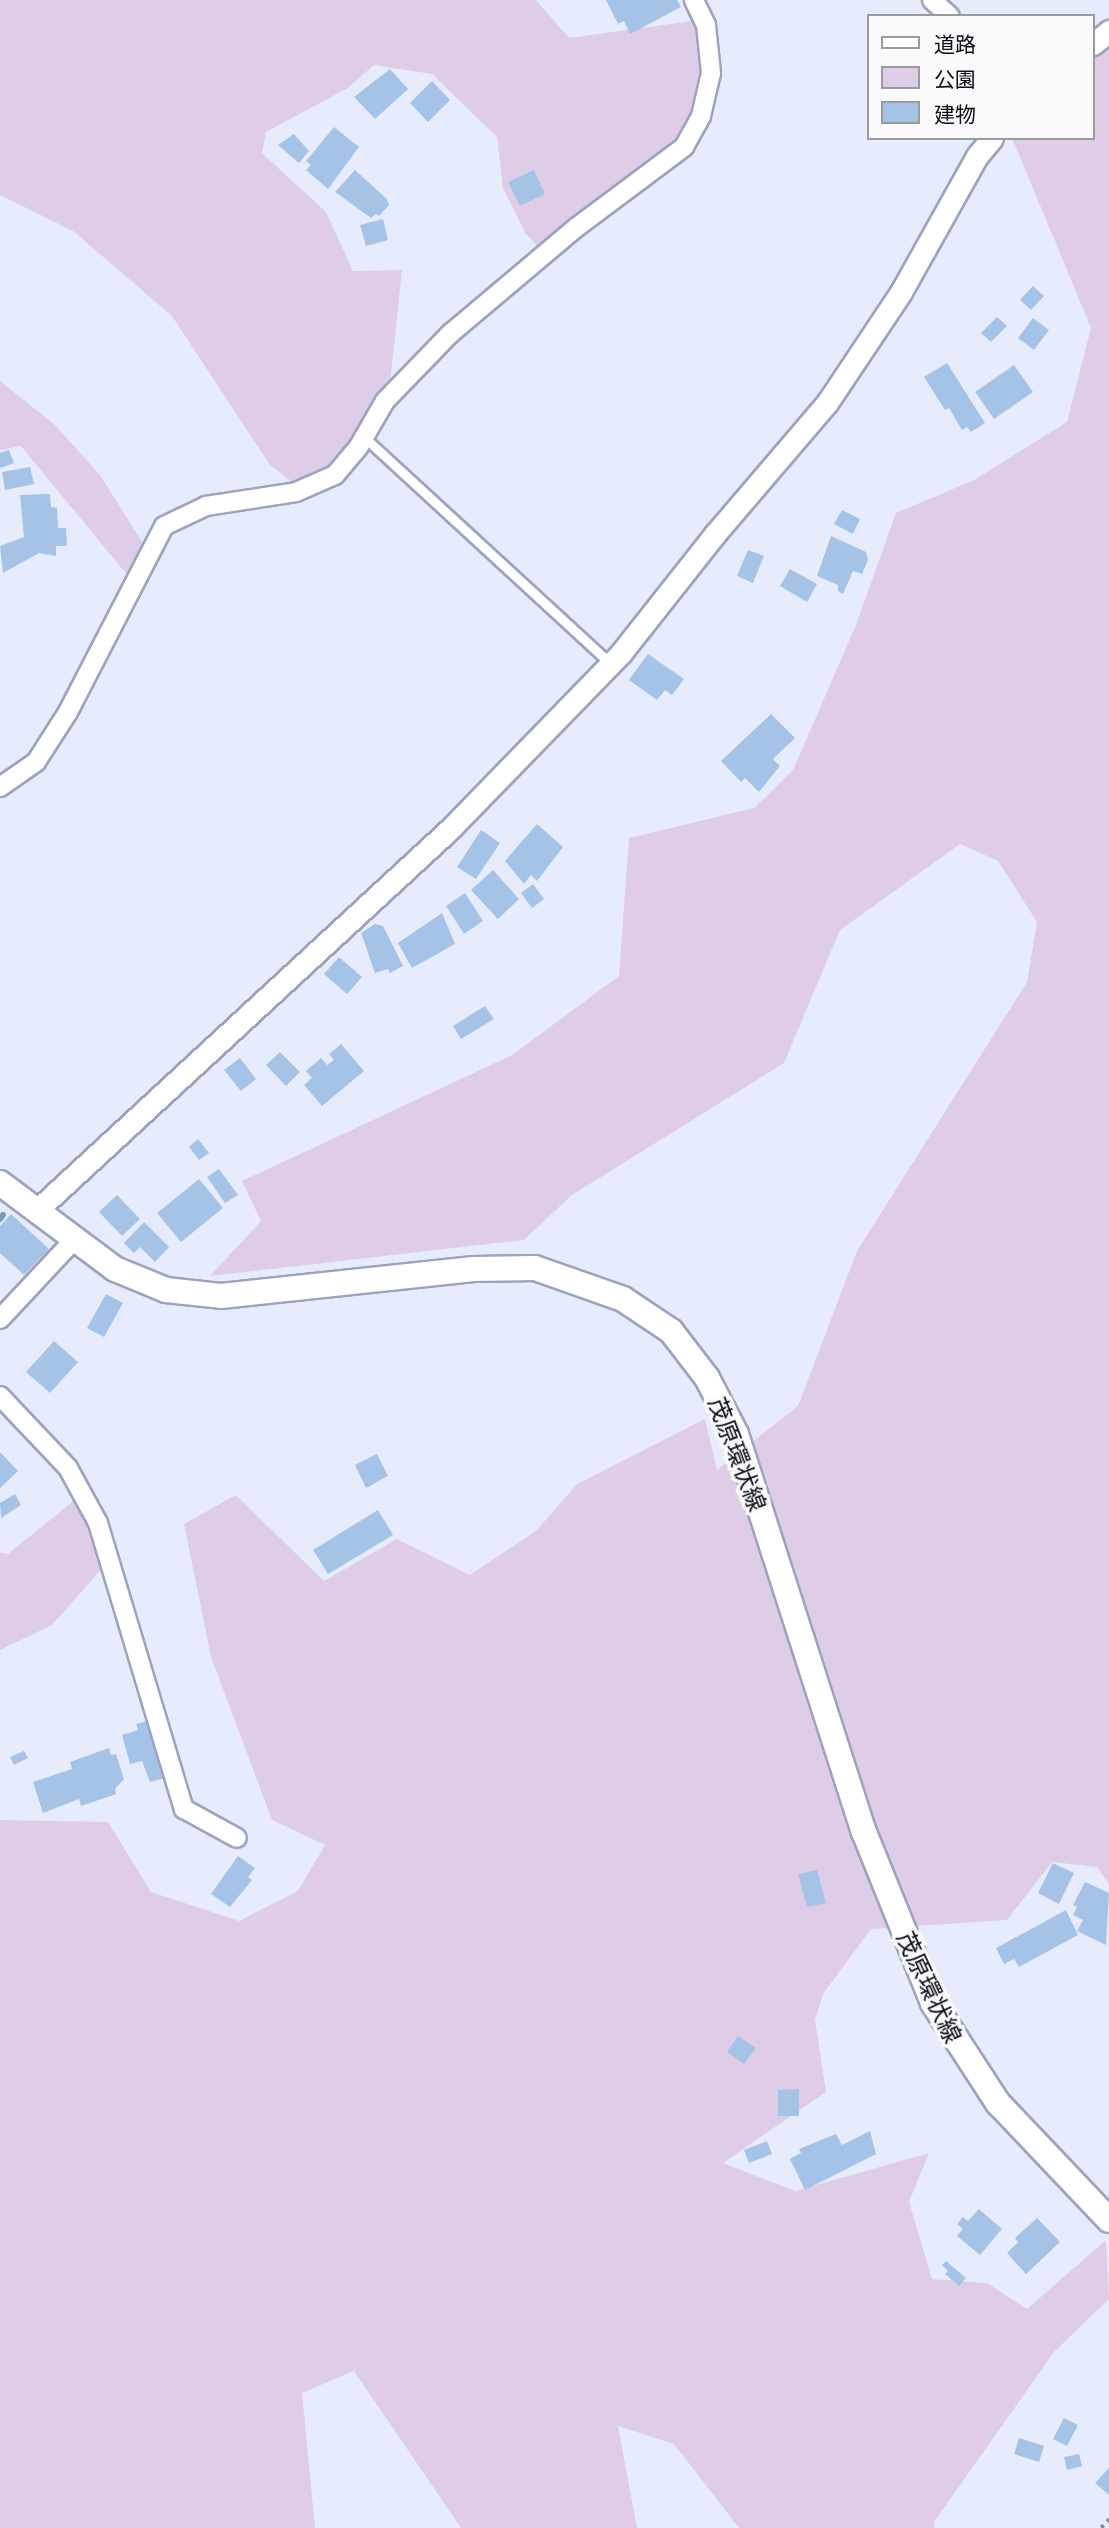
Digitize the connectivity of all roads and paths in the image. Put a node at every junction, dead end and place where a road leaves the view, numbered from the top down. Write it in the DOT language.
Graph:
graph roads {
  1 [pos="694,0"];
  2 [pos="932,0"];
  3 [pos="948,14"];
  4 [pos="1109,31"];
  5 [pos="1095,42"];
  6 [pos="990,140"];
  7 [pos="364,437"];
  8 [pos="610,663"];
  9 [pos="0,787"];
  10 [pos="3,1190"];
  11 [pos="36,1211"];
  12 [pos="74,1240"];
  13 [pos="0,1319"];
  14 [pos="0,1396"];
  15 [pos="237,1838"];
  16 [pos="1109,2220"];
  17 [pos="1109,2519"];
  18 [pos="1101,2528"];
  1 -- 7 [label="street"];
  2 -- 3 [label="street"];
  4 -- 5 [label="street"];
  6 -- 8 [label="street"];
  7 -- 8 [label="lane"];
  7 -- 9 [label="street"];
  8 -- 11 [label="street"];
  10 -- 11 [label="main road, 茂原環状線"];
  11 -- 12 [label="main road, 茂原環状線"];
  12 -- 13 [label="street"];
  12 -- 16 [label="main road, 茂原環状線"];
  14 -- 15 [label="street"];
  17 -- 18 [label="path"];
}
